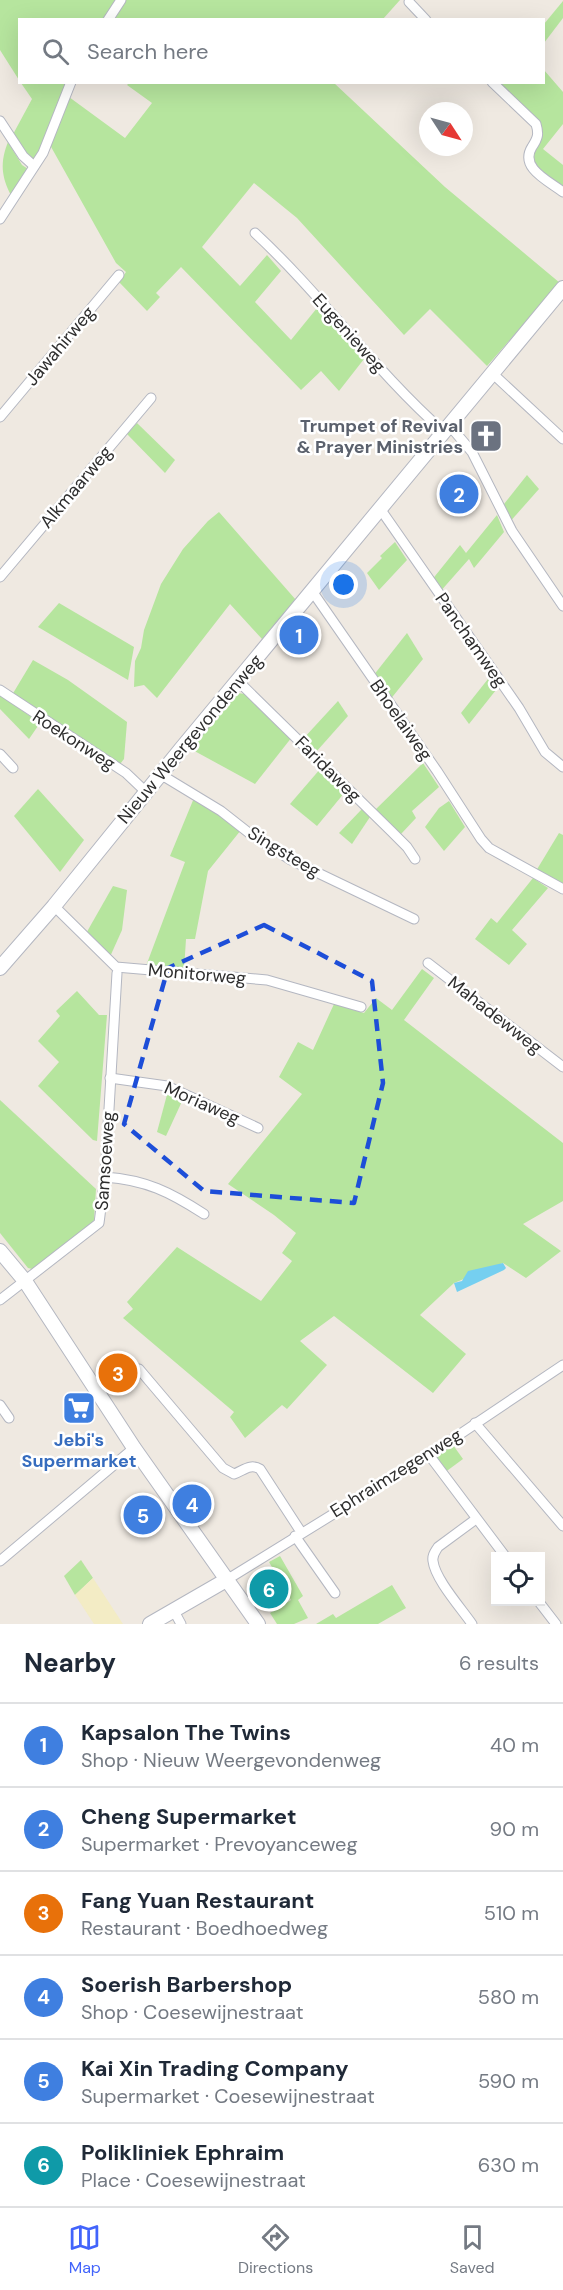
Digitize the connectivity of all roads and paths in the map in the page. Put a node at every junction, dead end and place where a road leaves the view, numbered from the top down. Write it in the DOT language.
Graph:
graph roads {
  1 [pos="121,0"];
  2 [pos="409,2"];
  3 [pos="109,18"];
  4 [pos="424,18"];
  5 [pos="70,84"];
  6 [pos="494,84"];
  7 [pos="0,121"];
  8 [pos="34,166"];
  9 [pos="563,192"];
  10 [pos="0,219"];
  11 [pos="255,233"];
  12 [pos="119,275"];
  13 [pos="563,288"];
  14 [pos="492,373"];
  15 [pos="151,398"];
  16 [pos="0,417"];
  17 [pos="447,428"];
  18 [pos="563,439"];
  19 [pos="381,510"];
  20 [pos="0,577"];
  21 [pos="312,591"];
  22 [pos="563,606"];
  23 [pos="238,681"];
  24 [pos="0,690"];
  25 [pos="0,754"];
  26 [pos="563,767"];
  27 [pos="13,768"];
  28 [pos="160,774"];
  29 [pos="146,792"];
  30 [pos="415,859"];
  31 [pos="563,889"];
  32 [pos="54,906"];
  33 [pos="414,920"];
  34 [pos="428,963"];
  35 [pos="0,968"];
  36 [pos="117,973"];
  37 [pos="361,1006"];
  38 [pos="563,1067"];
  39 [pos="110,1077"];
  40 [pos="258,1128"];
  41 [pos="105,1177"];
  42 [pos="204,1214"];
  43 [pos="0,1251"];
  44 [pos="25,1281"];
  45 [pos="0,1300"];
  46 [pos="563,1365"];
  47 [pos="139,1369"];
  48 [pos="0,1405"];
  49 [pos="9,1418"];
  50 [pos="475,1423"];
  51 [pos="134,1448"];
  52 [pos="429,1455"];
  53 [pos="563,1508"];
  54 [pos="554,1514"];
  55 [pos="476,1519"];
  56 [pos="563,1526"];
  57 [pos="298,1534"];
  58 [pos="501,1552"];
  59 [pos="0,1561"];
  60 [pos="228,1579"];
  61 [pos="335,1593"];
  62 [pos="542,1606"];
  63 [pos="174,1611"];
  64 [pos="150,1624"];
  65 [pos="181,1624"];
  66 [pos="258,1624"];
  67 [pos="472,1624"];
  68 [pos="556,1624"];
  1 -- 3 [label="street"];
  2 -- 4 [label="street"];
  5 -- 8 [label="street"];
  6 -- 9 [label="street"];
  7 -- 8 [label="street"];
  8 -- 10 [label="street"];
  11 -- 17 [label="street, Eugenieweg"];
  12 -- 16 [label="street, Jawahirweg"];
  13 -- 14 [label="street, Nieuw Weergevondenweg"];
  14 -- 17 [label="street, Nieuw Weergevondenweg"];
  14 -- 18 [label="street"];
  15 -- 20 [label="street, Alkmaarweg"];
  17 -- 19 [label="street, Nieuw Weergevondenweg"];
  17 -- 22 [label="street, Eugenieweg"];
  19 -- 21 [label="street, Nieuw Weergevondenweg"];
  19 -- 26 [label="street, Panchamweg"];
  21 -- 23 [label="street, Nieuw Weergevondenweg"];
  21 -- 31 [label="street, Bhoelaiweg"];
  23 -- 28 [label="street, Nieuw Weergevondenweg"];
  23 -- 30 [label="street, Faridaweg"];
  24 -- 29 [label="street, Roekonweg"];
  25 -- 27 [label="street"];
  28 -- 29 [label="street, Nieuw Weergevondenweg"];
  28 -- 33 [label="street, Singsteeg"];
  29 -- 32 [label="street, Nieuw Weergevondenweg"];
  32 -- 35 [label="street, Nieuw Weergevondenweg"];
  32 -- 37 [label="street, Monitorweg"];
  34 -- 38 [label="street, Mahadewweg"];
  36 -- 39 [label="street, Samsoeweg"];
  39 -- 40 [label="street, Moriaweg"];
  39 -- 41 [label="street, Samsoeweg"];
  41 -- 42 [label="street"];
  41 -- 44 [label="street, Samsoeweg"];
  43 -- 44 [label="street"];
  44 -- 45 [label="street, Samsoeweg"];
  44 -- 51 [label="street"];
  46 -- 50 [label="street, Ephraimzegenweg"];
  47 -- 57 [label="street"];
  48 -- 49 [label="street"];
  50 -- 52 [label="street, Ephraimzegenweg"];
  50 -- 54 [label="street"];
  51 -- 59 [label="street"];
  51 -- 60 [label="street"];
  52 -- 55 [label="street"];
  52 -- 57 [label="street, Ephraimzegenweg"];
  53 -- 54 [label="street"];
  54 -- 56 [label="street"];
  55 -- 58 [label="street"];
  55 -- 67 [label="street"];
  57 -- 60 [label="street, Ephraimzegenweg"];
  57 -- 61 [label="street"];
  60 -- 63 [label="street"];
  60 -- 66 [label="street"];
  62 -- 68 [label="street"];
  63 -- 64 [label="street"];
  63 -- 65 [label="street"];
}
